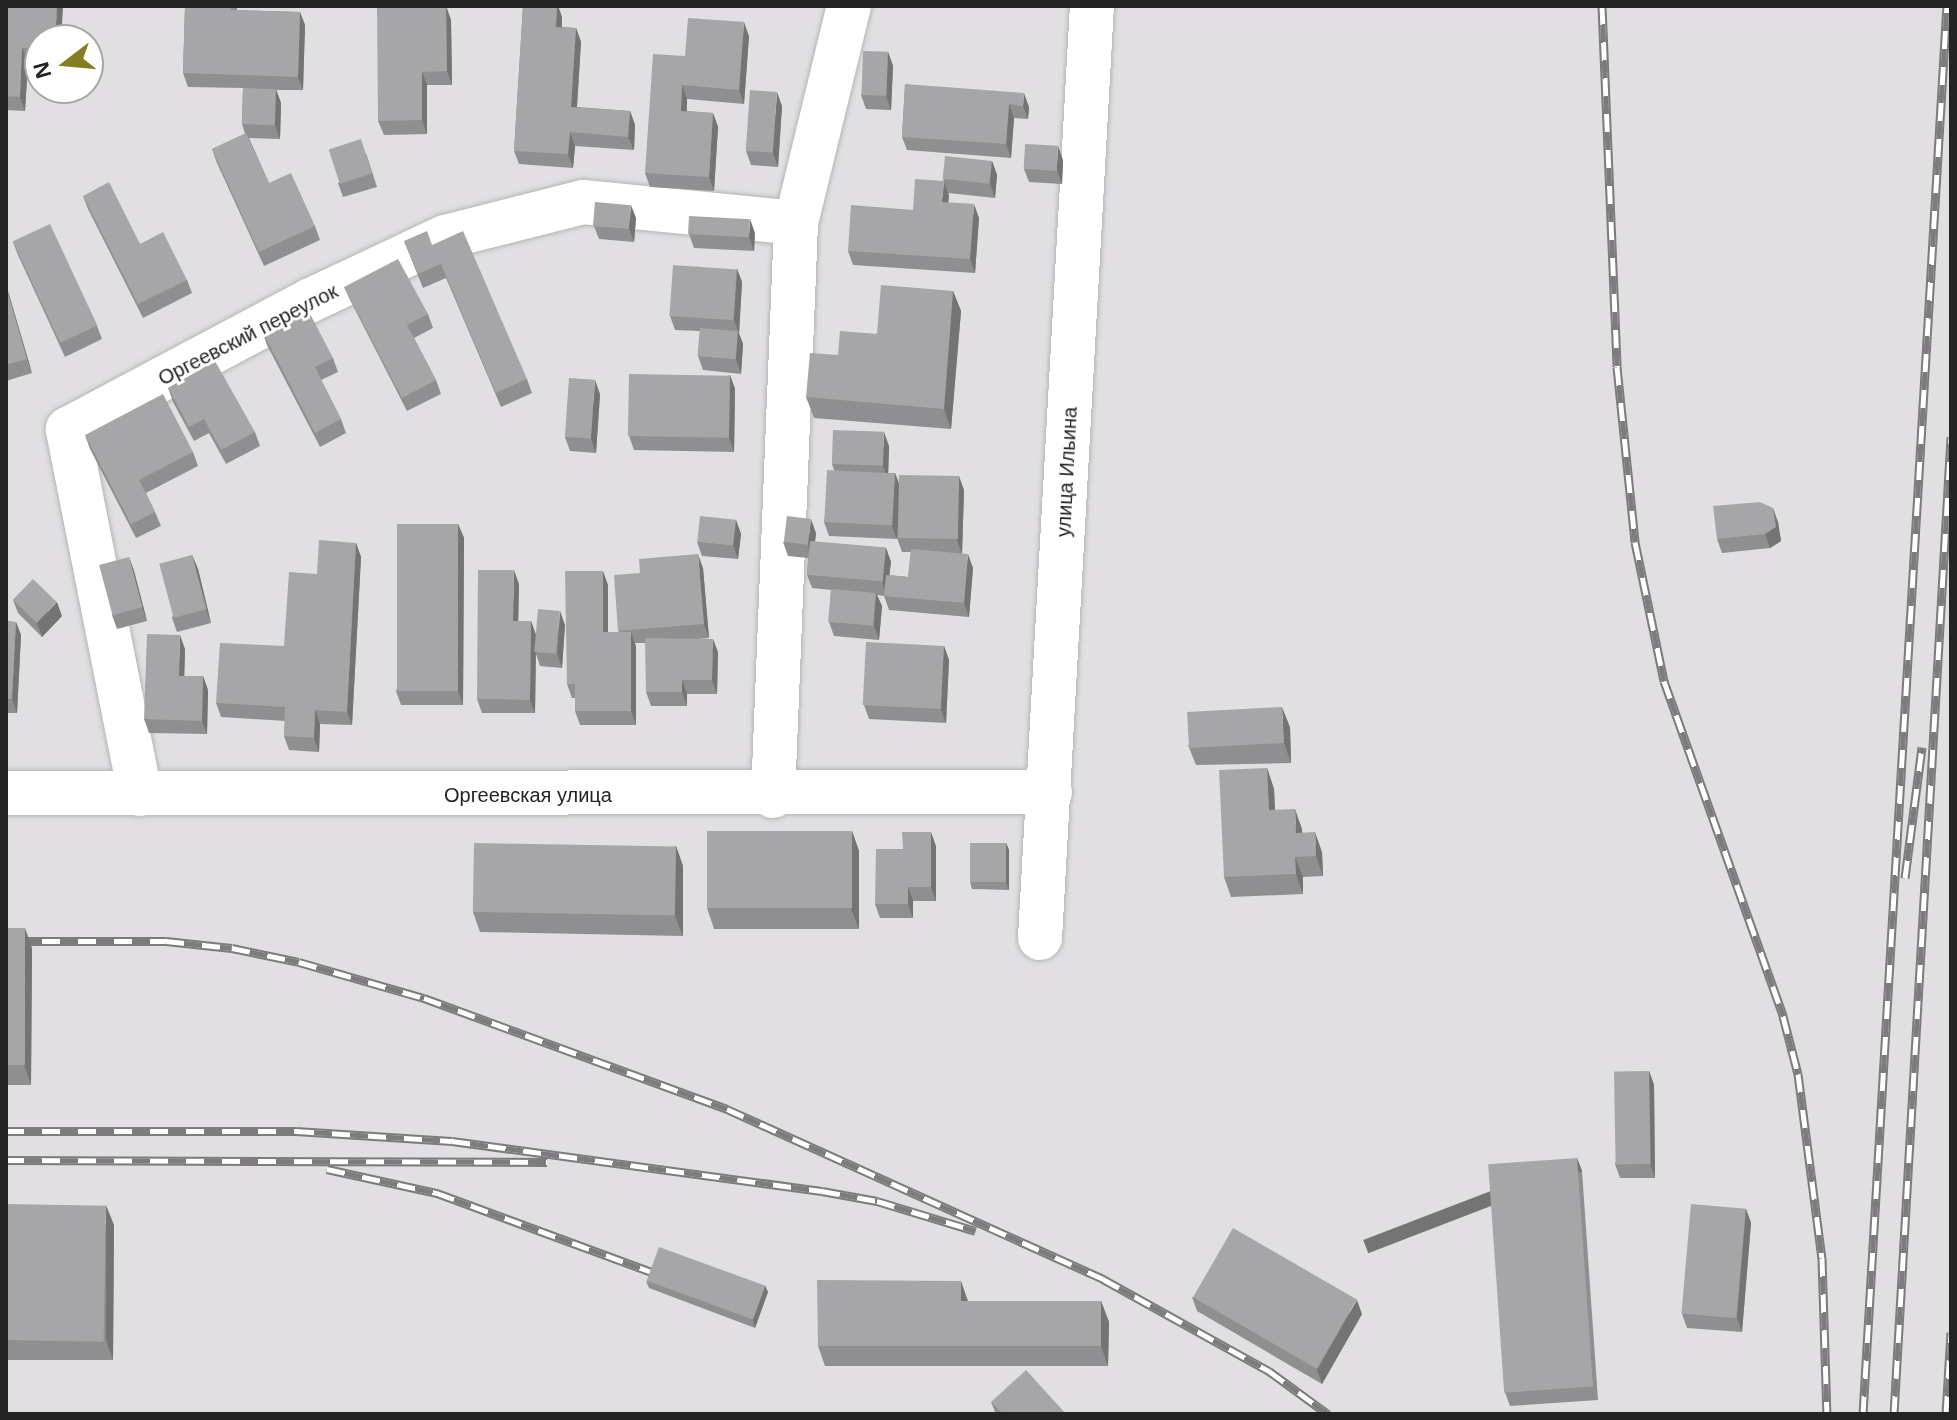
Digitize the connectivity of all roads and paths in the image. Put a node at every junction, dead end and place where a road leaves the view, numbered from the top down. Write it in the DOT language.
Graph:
graph roads {
  1 [pos="849,6"];
  2 [pos="1092,6"];
  3 [pos="796,223"];
  4 [pos="1050,792"];
  5 [pos="6,793"];
  6 [pos="140,794"];
  7 [pos="773,796"];
  8 [pos="1040,938"];
  1 -- 3 [label="street"];
  2 -- 4 [label="street, улица Ильина"];
  3 -- 6 [label="street, Оргеевский переулок"];
  3 -- 7 [label="street"];
  4 -- 7 [label="street, Оргеевская улица"];
  4 -- 8 [label="street, улица Ильина"];
  5 -- 6 [label="street, Оргеевская улица"];
  6 -- 7 [label="street, Оргеевская улица"];
}
